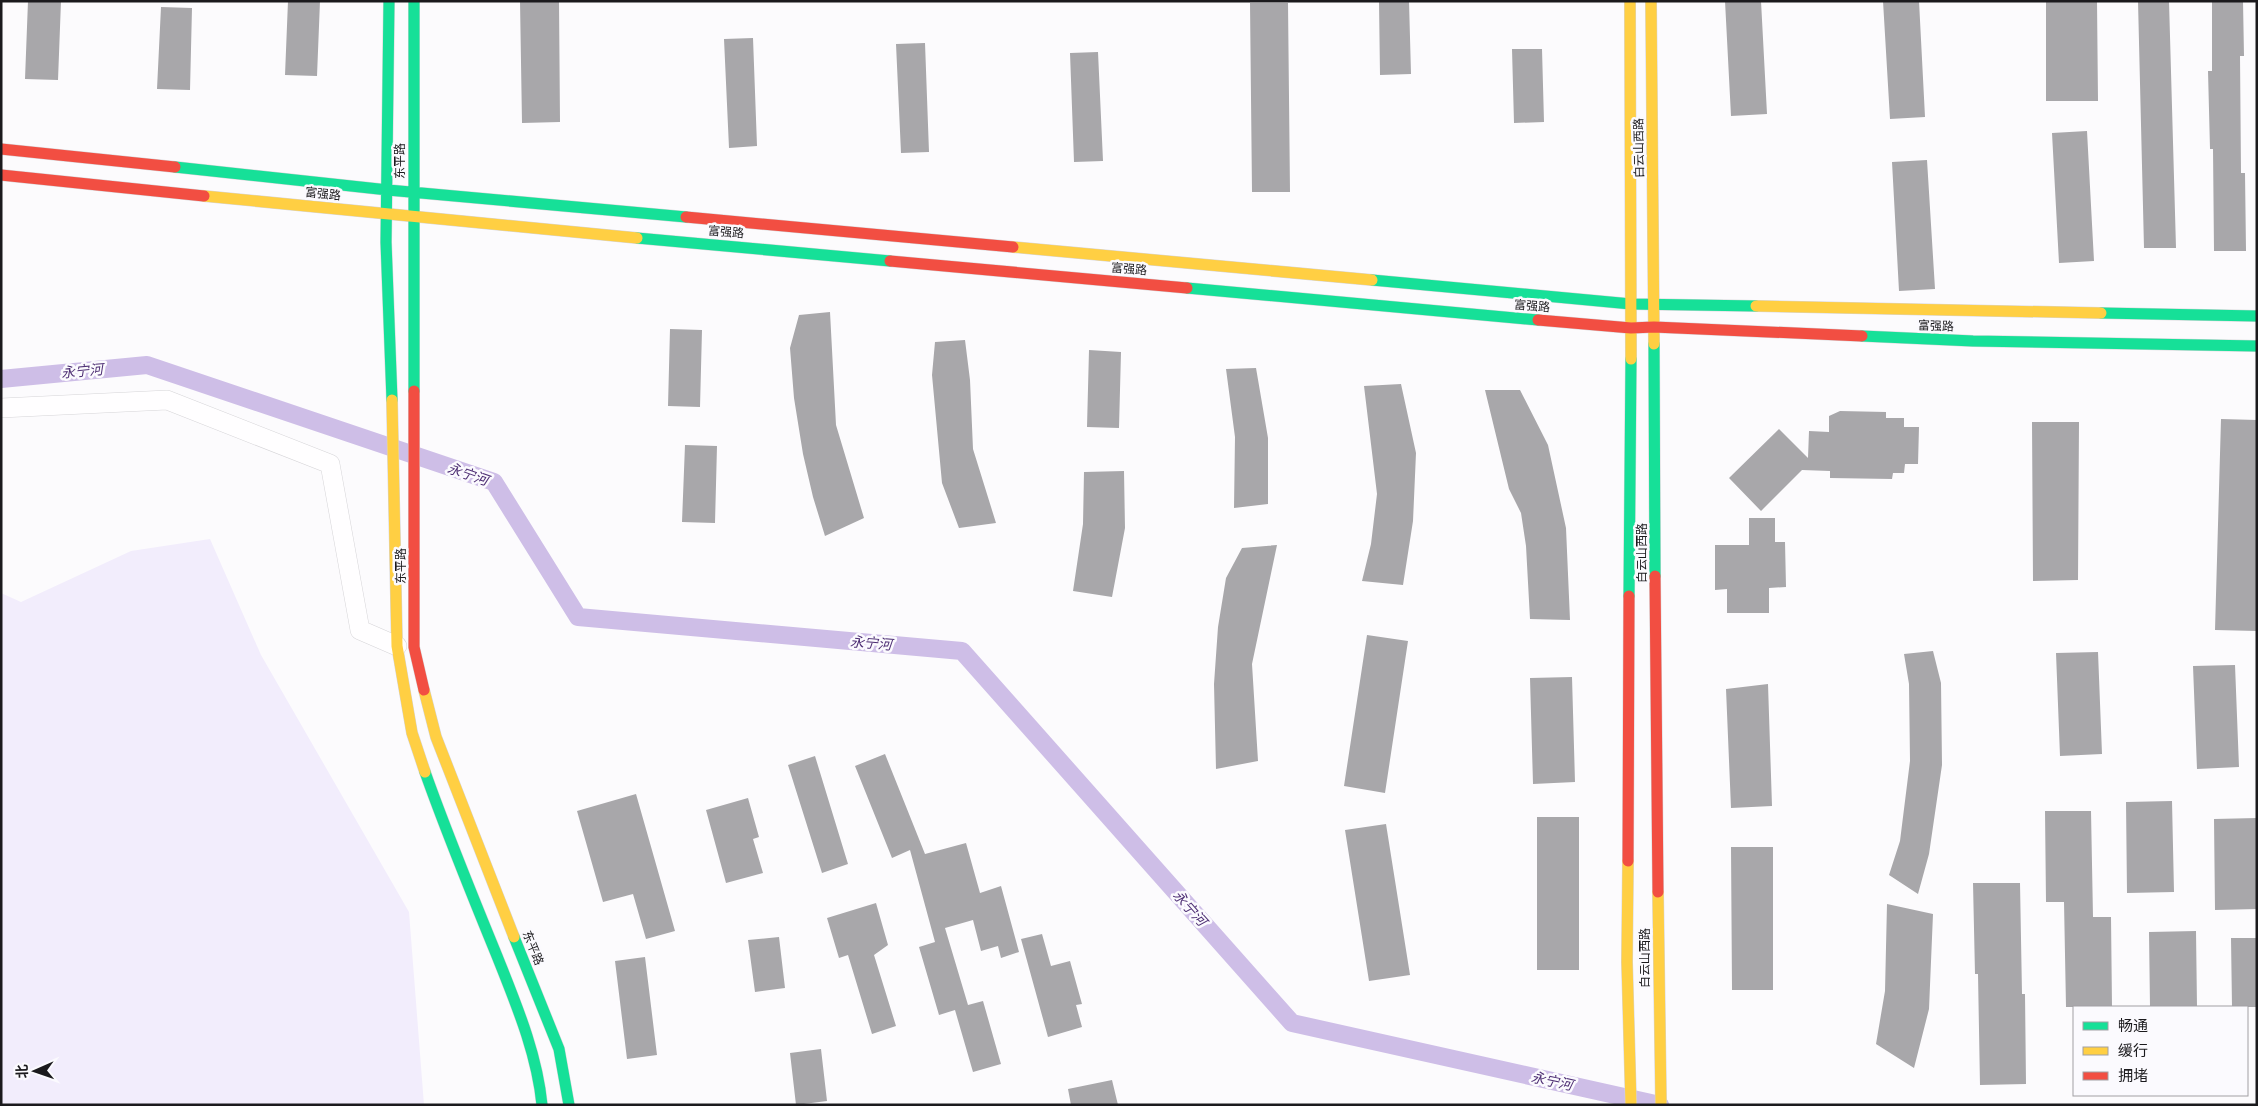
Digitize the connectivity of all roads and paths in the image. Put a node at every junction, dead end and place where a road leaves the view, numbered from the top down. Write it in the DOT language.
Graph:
graph roads {
  1 [pos="390,1"];
  2 [pos="414,1"];
  3 [pos="1630,1"];
  4 [pos="1651,1"];
  5 [pos="1,149"];
  6 [pos="1,175"];
  7 [pos="388,190"];
  8 [pos="413,192"];
  9 [pos="386,214"];
  10 [pos="413,218"];
  11 [pos="1631,304"];
  12 [pos="1654,305"];
  13 [pos="2257,316"];
  14 [pos="1654,327"];
  15 [pos="1631,328"];
  16 [pos="2257,346"];
  17 [pos="1,408"];
  18 [pos="397,646"];
  19 [pos="542,1105"];
  20 [pos="569,1105"];
  21 [pos="1631,1105"];
  22 [pos="1661,1105"];
  1 -- 7 [label="main road, 东平路"];
  2 -- 8 [label="main road, 东平路"];
  3 -- 11 [label="main road, 白云山西路"];
  4 -- 12 [label="main road, 白云山西路"];
  5 -- 7 [label="main road, 富强路"];
  6 -- 9 [label="main road, 富强路"];
  7 -- 8 [label="main road, 富强路"];
  7 -- 9 [label="main road, 东平路"];
  8 -- 10 [label="main road, 东平路"];
  8 -- 11 [label="main road, 富强路"];
  9 -- 10 [label="main road, 富强路"];
  9 -- 18 [label="main road, 东平路"];
  10 -- 15 [label="main road, 富强路"];
  10 -- 20 [label="main road, 东平路"];
  11 -- 12 [label="main road, 富强路"];
  11 -- 15 [label="main road, 白云山西路"];
  12 -- 13 [label="main road, 富强路"];
  12 -- 14 [label="main road, 白云山西路"];
  14 -- 15 [label="main road, 富强路"];
  14 -- 16 [label="main road, 富强路"];
  14 -- 22 [label="main road, 白云山西路"];
  15 -- 21 [label="main road, 白云山西路"];
  17 -- 18 [label="street"];
  18 -- 19 [label="main road, 东平路"];
}
